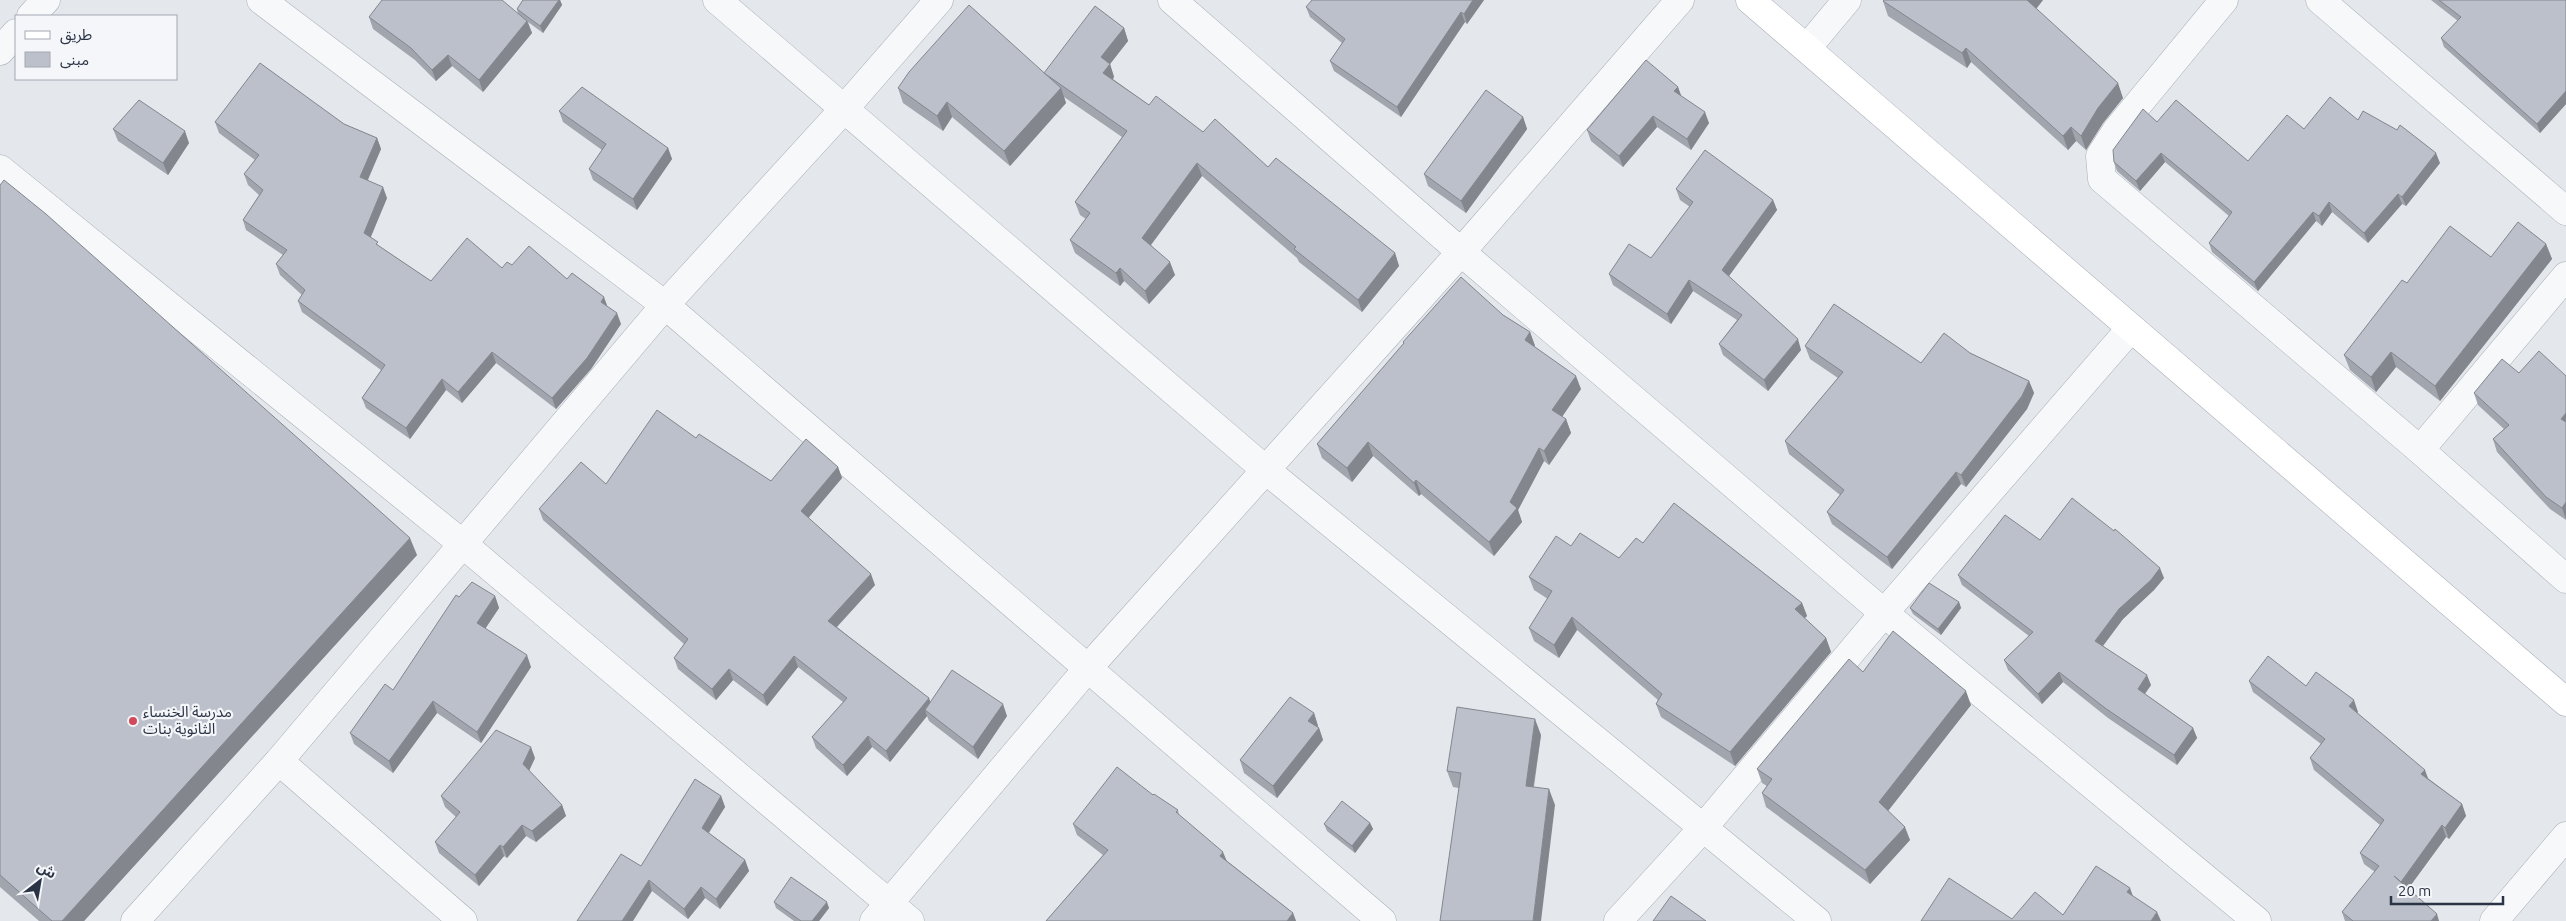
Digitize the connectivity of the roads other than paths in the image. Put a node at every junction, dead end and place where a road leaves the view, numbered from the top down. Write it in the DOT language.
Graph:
graph roads {
  1 [pos="46,0"];
  2 [pos="261,0"];
  3 [pos="717,0"];
  4 [pos="939,0"];
  5 [pos="1172,0"];
  6 [pos="1680,0"];
  7 [pos="1750,0"];
  8 [pos="1847,0"];
  9 [pos="2224,0"];
  10 [pos="2320,0"];
  11 [pos="32,15"];
  12 [pos="15,34"];
  13 [pos="1806,48"];
  14 [pos="0,51"];
  15 [pos="844,109"];
  16 [pos="0,169"];
  17 [pos="2566,211"];
  18 [pos="1461,252"];
  19 [pos="2566,276"];
  20 [pos="665,305"];
  21 [pos="2131,328"];
  22 [pos="2420,450"];
  23 [pos="1267,471"];
  24 [pos="464,545"];
  25 [pos="2566,579"];
  26 [pos="1884,613"];
  27 [pos="1088,668"];
  28 [pos="2566,702"];
  29 [pos="279,761"];
  30 [pos="1703,828"];
  31 [pos="2566,836"];
  32 [pos="882,912"];
  33 [pos="134,921"];
  34 [pos="463,921"];
  35 [pos="910,921"];
  36 [pos="1382,921"];
  37 [pos="1618,921"];
  38 [pos="1817,921"];
  39 [pos="2257,921"];
  40 [pos="2494,921"];
  1 -- 11 [label="street"];
  2 -- 20 [label="street"];
  3 -- 15 [label="street"];
  4 -- 15 [label="street"];
  5 -- 18 [label="street"];
  6 -- 18 [label="street"];
  7 -- 13 [label="street"];
  8 -- 13 [label="street"];
  9 -- 22 [label="street"];
  10 -- 17 [label="street"];
  12 -- 14 [label="street"];
  13 -- 21 [label="street"];
  15 -- 20 [label="street"];
  15 -- 23 [label="street"];
  16 -- 24 [label="street"];
  18 -- 23 [label="street"];
  18 -- 26 [label="street"];
  19 -- 22 [label="street"];
  20 -- 24 [label="street"];
  20 -- 27 [label="street"];
  21 -- 26 [label="street"];
  21 -- 28 [label="street"];
  22 -- 25 [label="street"];
  23 -- 27 [label="street"];
  23 -- 30 [label="street"];
  24 -- 29 [label="street"];
  24 -- 32 [label="street"];
  26 -- 30 [label="street"];
  26 -- 39 [label="street"];
  27 -- 32 [label="street"];
  27 -- 36 [label="street"];
  29 -- 33 [label="street"];
  29 -- 34 [label="street"];
  30 -- 37 [label="street"];
  30 -- 38 [label="street"];
  31 -- 40 [label="street"];
  32 -- 35 [label="street"];
}
